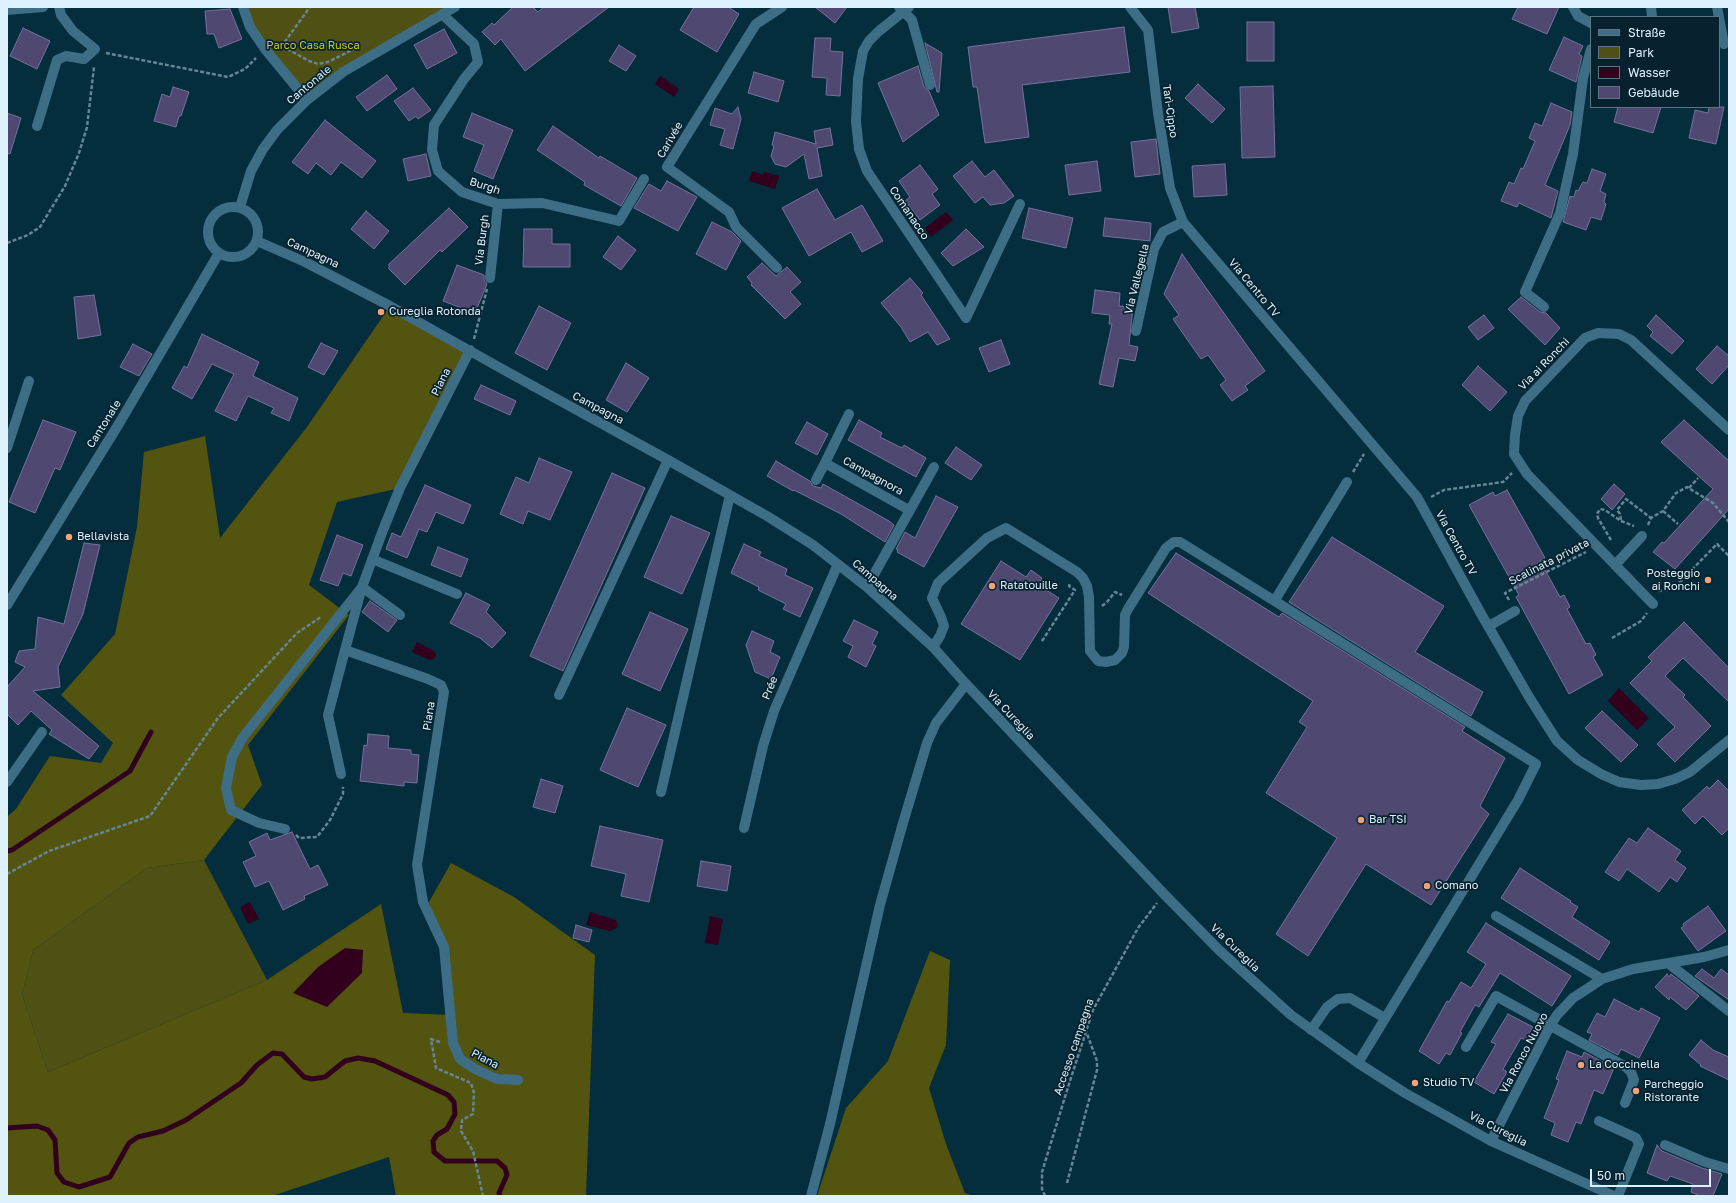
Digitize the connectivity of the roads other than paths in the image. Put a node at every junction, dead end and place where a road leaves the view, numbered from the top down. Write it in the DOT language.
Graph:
graph roads {
  1 [pos="44,7"];
  2 [pos="59,7"];
  3 [pos="243,7"];
  4 [pos="782,7"];
  5 [pos="1130,7"];
  6 [pos="1573,7"];
  7 [pos="449,9"];
  8 [pos="904,9"];
  9 [pos="7,10"];
  10 [pos="1590,22"];
  11 [pos="1720,23"];
  12 [pos="1724,44"];
  13 [pos="1590,54"];
  14 [pos="930,85"];
  15 [pos="307,100"];
  16 [pos="37,126"];
  17 [pos="644,179"];
  18 [pos="498,204"];
  19 [pos="1020,204"];
  20 [pos="240,207"];
  21 [pos="1182,222"];
  22 [pos="257,241"];
  23 [pos="219,253"];
  24 [pos="777,268"];
  25 [pos="490,278"];
  26 [pos="1544,307"];
  27 [pos="1136,331"];
  28 [pos="470,350"];
  29 [pos="29,381"];
  30 [pos="850,414"];
  31 [pos="1729,430"];
  32 [pos="7,448"];
  33 [pos="668,460"];
  34 [pos="825,463"];
  35 [pos="934,467"];
  36 [pos="816,480"];
  37 [pos="1347,482"];
  38 [pos="730,495"];
  39 [pos="909,510"];
  40 [pos="1642,530"];
  41 [pos="372,559"];
  42 [pos="838,564"];
  43 [pos="1615,565"];
  44 [pos="362,587"];
  45 [pos="867,588"];
  46 [pos="457,594"];
  47 [pos="1275,600"];
  48 [pos="1653,604"];
  49 [pos="7,605"];
  50 [pos="1515,611"];
  51 [pos="400,615"];
  52 [pos="909,626"];
  53 [pos="1489,626"];
  54 [pos="933,647"];
  55 [pos="345,650"];
  56 [pos="966,684"];
  57 [pos="559,695"];
  58 [pos="42,732"];
  59 [pos="1729,740"];
  60 [pos="341,774"];
  61 [pos="7,782"];
  62 [pos="661,792"];
  63 [pos="744,828"];
  64 [pos="285,829"];
  65 [pos="1496,916"];
  66 [pos="1729,950"];
  67 [pos="1668,963"];
  68 [pos="1602,979"];
  69 [pos="1729,1011"];
  70 [pos="1385,1018"];
  71 [pos="1550,1026"];
  72 [pos="1311,1030"];
  73 [pos="1466,1047"];
  74 [pos="1358,1063"];
  75 [pos="518,1080"];
  76 [pos="1625,1103"];
  77 [pos="1599,1121"];
  78 [pos="1491,1141"];
  79 [pos="1665,1145"];
  80 [pos="1729,1169"];
  81 [pos="811,1196"];
  82 [pos="1614,1196"];
  83 [pos="1618,1196"];
  1 -- 9 [label="street"];
  2 -- 16 [label="street"];
  3 -- 15 [label="street"];
  4 -- 24 [label="street, Carivée"];
  5 -- 21 [label="street, Tarì-Cippo"];
  6 -- 10 [label="street"];
  7 -- 15 [label="street, Cantonale"];
  7 -- 18 [label="street, Burgh"];
  8 -- 14 [label="street"];
  8 -- 19 [label="street, Comanacco"];
  11 -- 12 [label="street"];
  13 -- 26 [label="street"];
  15 -- 20 [label="street, Cantonale"];
  17 -- 18 [label="street, Burgh"];
  18 -- 25 [label="street, Via Burgh"];
  20 -- 22 [label="street"];
  20 -- 23 [label="street"];
  21 -- 27 [label="street, Via Vallegella"];
  21 -- 53 [label="street, Via Centro TV"];
  22 -- 23 [label="street"];
  22 -- 28 [label="street, Campagna"];
  23 -- 49 [label="street, Cantonale"];
  28 -- 33 [label="street, Campagna"];
  28 -- 41 [label="street, Piana"];
  29 -- 32 [label="street"];
  30 -- 34 [label="street, Campagnora"];
  31 -- 43 [label="street, Via ai Ronchi"];
  33 -- 38 [label="street, Campagna"];
  33 -- 57 [label="street"];
  34 -- 36 [label="street, Campagnora"];
  34 -- 39 [label="street, Campagnora"];
  35 -- 39 [label="street, Campagnora"];
  37 -- 47 [label="street"];
  38 -- 42 [label="street, Campagna"];
  38 -- 62 [label="street"];
  39 -- 45 [label="street, Campagnora"];
  40 -- 43 [label="street"];
  41 -- 44 [label="street, Piana"];
  41 -- 46 [label="street"];
  42 -- 45 [label="street, Campagna"];
  42 -- 63 [label="street, Prée"];
  43 -- 48 [label="street, Via ai Ronchi"];
  44 -- 51 [label="street"];
  44 -- 55 [label="street, Piana"];
  44 -- 64 [label="street"];
  45 -- 52 [label="street, Campagna"];
  47 -- 54 [label="street"];
  47 -- 70 [label="street"];
  50 -- 53 [label="street"];
  52 -- 54 [label="street, Via Cureglia"];
  53 -- 59 [label="street, Via Centro TV"];
  54 -- 56 [label="street, Via Cureglia"];
  55 -- 60 [label="street"];
  55 -- 75 [label="street, Piana"];
  56 -- 72 [label="street, Via Cureglia"];
  56 -- 81 [label="street"];
  58 -- 61 [label="street"];
  65 -- 68 [label="street"];
  66 -- 67 [label="street, Via Ronco Nuovo"];
  67 -- 68 [label="street, Via Ronco Nuovo"];
  67 -- 69 [label="street"];
  68 -- 71 [label="street, Via Ronco Nuovo"];
  70 -- 72 [label="street"];
  70 -- 74 [label="street"];
  71 -- 73 [label="street"];
  71 -- 76 [label="street"];
  71 -- 78 [label="street, Via Ronco Nuovo"];
  72 -- 74 [label="street, Via Cureglia"];
  74 -- 78 [label="street, Via Cureglia"];
  77 -- 83 [label="street"];
  78 -- 82 [label="street, Via Cureglia"];
  79 -- 80 [label="street"];
}
